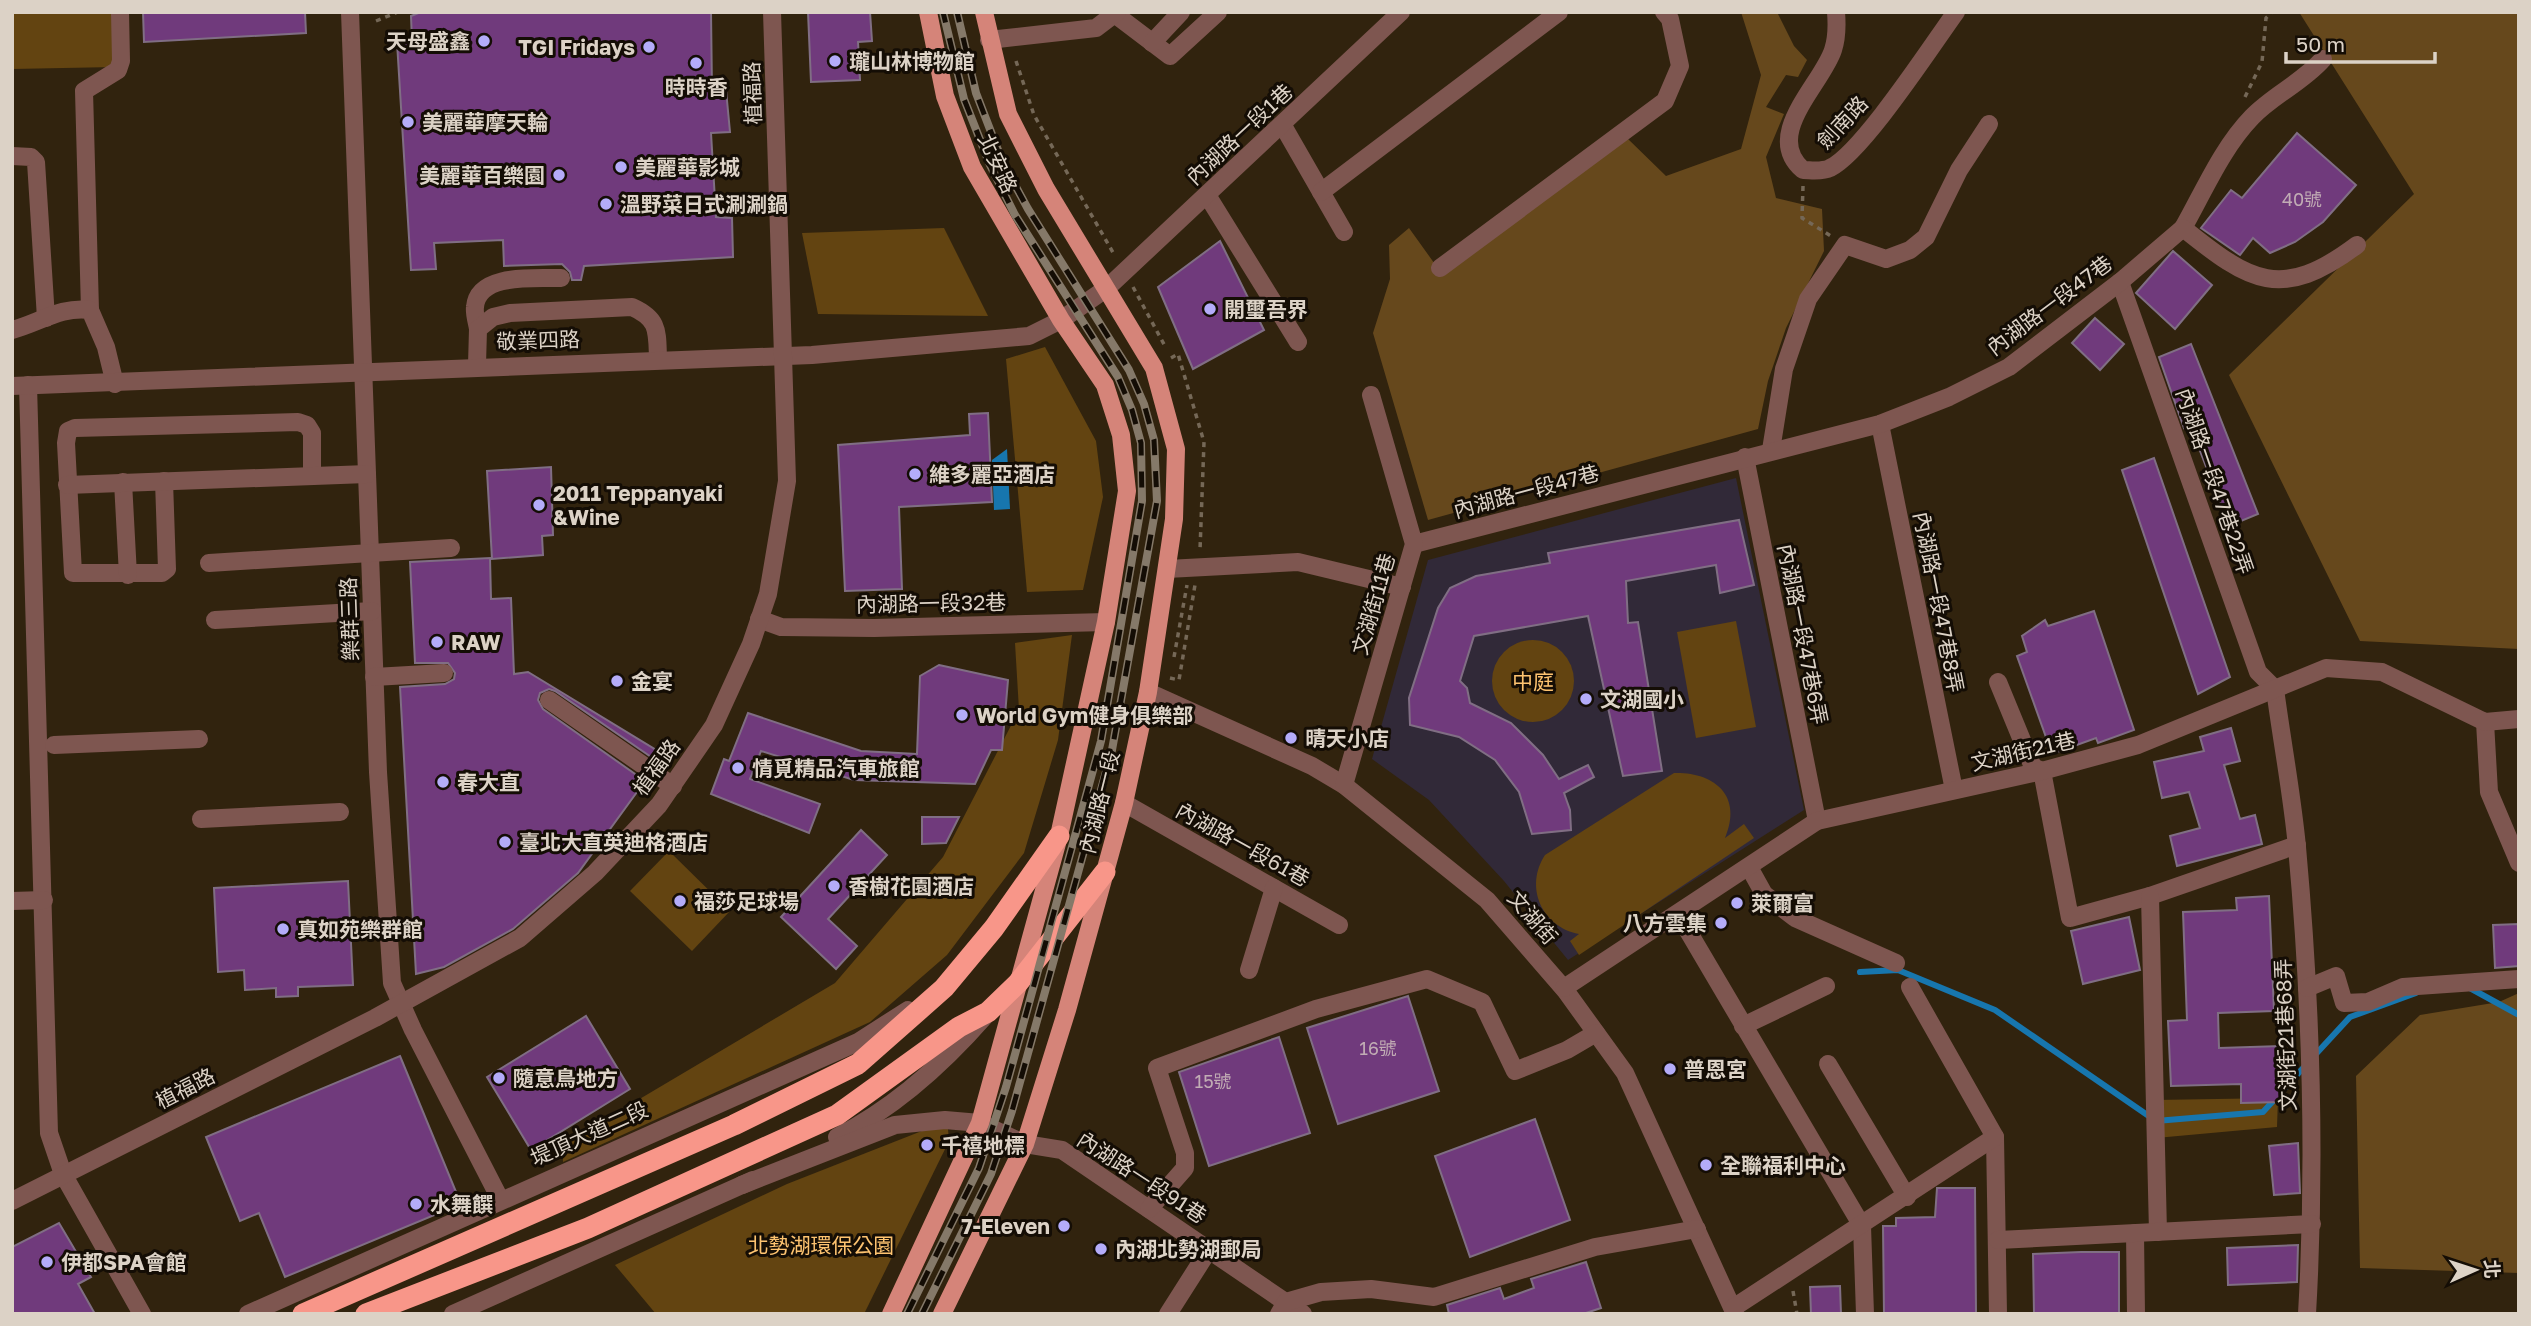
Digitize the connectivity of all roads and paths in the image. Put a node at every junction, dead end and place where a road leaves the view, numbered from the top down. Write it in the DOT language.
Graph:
graph roads {
  1 [pos="120,12"];
  2 [pos="350,12"];
  3 [pos="398,12"];
  4 [pos="772,12"];
  5 [pos="928,12"];
  6 [pos="984,12"];
  7 [pos="1181,12"];
  8 [pos="1218,12"];
  9 [pos="1401,12"];
  10 [pos="1559,12"];
  11 [pos="1664,12"];
  12 [pos="1836,12"];
  13 [pos="1956,12"];
  14 [pos="2273,12"];
  15 [pos="1114,13"];
  16 [pos="376,21"];
  17 [pos="1012,37"];
  18 [pos="989,40"];
  19 [pos="1152,43"];
  20 [pos="2313,70"];
  21 [pos="2244,99"];
  22 [pos="1282,124"];
  23 [pos="1989,124"];
  24 [pos="12,156"];
  25 [pos="1803,170"];
  26 [pos="1321,192"];
  27 [pos="1207,195"];
  28 [pos="2183,228"];
  29 [pos="1344,232"];
  30 [pos="1845,245"];
  31 [pos="2357,245"];
  32 [pos="1440,268"];
  33 [pos="1124,272"];
  34 [pos="561,278"];
  35 [pos="2120,282"];
  36 [pos="1107,288"];
  37 [pos="90,310"];
  38 [pos="46,318"];
  39 [pos="1061,320"];
  40 [pos="478,329"];
  41 [pos="12,330"];
  42 [pos="1298,342"];
  43 [pos="785,356"];
  44 [pos="657,358"];
  45 [pos="1171,358"];
  46 [pos="477,365"];
  47 [pos="365,370"];
  48 [pos="115,384"];
  49 [pos="20,386"];
  50 [pos="1371,395"];
  51 [pos="1880,424"];
  52 [pos="1771,450"];
  53 [pos="1745,457"];
  54 [pos="367,474"];
  55 [pos="312,476"];
  56 [pos="164,481"];
  57 [pos="124,482"];
  58 [pos="67,485"];
  59 [pos="1414,544"];
  60 [pos="451,548"];
  61 [pos="370,552"];
  62 [pos="209,563"];
  63 [pos="1167,569"];
  64 [pos="128,575"];
  65 [pos="1402,587"];
  66 [pos="372,611"];
  67 [pos="759,619"];
  68 [pos="215,620"];
  69 [pos="1106,622"];
  70 [pos="444,673"];
  71 [pos="374,677"];
  72 [pos="1170,680"];
  73 [pos="1998,682"];
  74 [pos="2275,689"];
  75 [pos="1148,692"];
  76 [pos="549,700"];
  77 [pos="2519,719"];
  78 [pos="2485,722"];
  79 [pos="199,739"];
  80 [pos="54,745"];
  81 [pos="2042,771"];
  82 [pos="1344,785"];
  83 [pos="673,786"];
  84 [pos="1954,790"];
  85 [pos="1124,803"];
  86 [pos="340,812"];
  87 [pos="201,819"];
  88 [pos="1817,821"];
  89 [pos="1059,836"];
  90 [pos="2297,845"];
  91 [pos="2519,863"];
  92 [pos="1749,867"];
  93 [pos="1105,872"];
  94 [pos="1274,888"];
  95 [pos="2150,896"];
  96 [pos="44,900"];
  97 [pos="12,901"];
  98 [pos="1678,914"];
  99 [pos="1339,925"];
  100 [pos="1896,963"];
  101 [pos="1249,970"];
  102 [pos="2519,979"];
  103 [pos="1018,983"];
  104 [pos="1826,986"];
  105 [pos="1910,987"];
  106 [pos="944,988"];
  107 [pos="1564,988"];
  108 [pos="2307,988"];
  109 [pos="401,1003"];
  110 [pos="988,1012"];
  111 [pos="1743,1026"];
  112 [pos="1596,1033"];
  113 [pos="1828,1064"];
  114 [pos="980,1123"];
  115 [pos="1996,1137"];
  116 [pos="1026,1144"];
  117 [pos="64,1174"];
  118 [pos="742,1185"];
  119 [pos="1907,1196"];
  120 [pos="500,1199"];
  121 [pos="12,1201"];
  122 [pos="1149,1209"];
  123 [pos="2312,1224"];
  124 [pos="1862,1226"];
  125 [pos="1697,1229"];
  126 [pos="2158,1232"];
  127 [pos="2135,1233"];
  128 [pos="1998,1240"];
  129 [pos="1210,1248"];
  130 [pos="1282,1308"];
  131 [pos="1734,1311"];
  132 [pos="142,1314"];
  133 [pos="248,1314"];
  134 [pos="303,1314"];
  135 [pos="366,1314"];
  136 [pos="453,1314"];
  137 [pos="891,1314"];
  138 [pos="942,1314"];
  139 [pos="1168,1314"];
  140 [pos="1303,1314"];
  141 [pos="1865,1314"];
  142 [pos="1998,1314"];
  143 [pos="2136,1314"];
  144 [pos="2306,1314"];
  1 -- 37 [label="street"];
  2 -- 47 [label="street, 樂群三路"];
  3 -- 16 [label="path"];
  4 -- 43 [label="street, 植福路"];
  5 -- 39 [label="main road, 北安路"];
  6 -- 18 [label="main road, 北安路"];
  7 -- 19 [label="street"];
  8 -- 19 [label="street"];
  9 -- 22 [label="street, 內湖路一段1巷"];
  10 -- 26 [label="street"];
  11 -- 32 [label="street"];
  12 -- 25 [label="street, 劍南路"];
  13 -- 25 [label="street, 劍南路"];
  14 -- 21 [label="path"];
  15 -- 17 [label="street"];
  15 -- 19 [label="street"];
  17 -- 18 [label="street"];
  17 -- 33 [label="path"];
  18 -- 36 [label="main road, 北安路"];
  20 -- 28 [label="street, 內湖路一段47巷"];
  22 -- 26 [label="street"];
  22 -- 27 [label="street, 內湖路一段1巷"];
  23 -- 30 [label="street"];
  24 -- 38 [label="street"];
  25 -- 30 [label="path"];
  26 -- 29 [label="street"];
  27 -- 33 [label="street, 內湖路一段1巷"];
  27 -- 42 [label="street"];
  28 -- 31 [label="street"];
  28 -- 35 [label="street, 內湖路一段47巷"];
  30 -- 52 [label="street"];
  33 -- 36 [label="street, 內湖路一段1巷"];
  33 -- 45 [label="path"];
  34 -- 40 [label="street"];
  35 -- 51 [label="street, 內湖路一段47巷"];
  35 -- 74 [label="street, 內湖路一段47巷22弄"];
  36 -- 39 [label="street, 內湖路一段1巷"];
  36 -- 63 [label="main road, 內湖路一段"];
  37 -- 38 [label="street"];
  37 -- 48 [label="street"];
  38 -- 41 [label="street"];
  39 -- 43 [label="street, 敬業四路"];
  39 -- 69 [label="main road, 內湖路一段"];
  40 -- 44 [label="street"];
  40 -- 46 [label="street"];
  43 -- 44 [label="street, 敬業四路"];
  43 -- 67 [label="street, 植福路"];
  44 -- 46 [label="street, 敬業四路"];
  46 -- 47 [label="street, 敬業四路"];
  47 -- 48 [label="street, 敬業四路"];
  47 -- 54 [label="street, 樂群三路"];
  48 -- 49 [label="street, 敬業四路"];
  49 -- 96 [label="street"];
  50 -- 59 [label="street, 文湖街11巷"];
  51 -- 52 [label="street, 內湖路一段47巷"];
  51 -- 84 [label="street, 內湖路一段47巷8弄"];
  52 -- 53 [label="street, 內湖路一段47巷"];
  53 -- 59 [label="street, 內湖路一段47巷"];
  53 -- 88 [label="street, 內湖路一段47巷6弄"];
  54 -- 55 [label="street"];
  54 -- 61 [label="street, 樂群三路"];
  55 -- 56 [label="street"];
  55 -- 58 [label="street"];
  56 -- 57 [label="street"];
  56 -- 64 [label="street"];
  57 -- 58 [label="street"];
  57 -- 64 [label="street"];
  58 -- 64 [label="street"];
  59 -- 65 [label="street, 文湖街11巷"];
  60 -- 61 [label="street"];
  61 -- 62 [label="street"];
  61 -- 66 [label="street, 樂群三路"];
  63 -- 65 [label="street"];
  63 -- 75 [label="main road, 內湖路一段"];
  65 -- 82 [label="street, 文湖街11巷"];
  66 -- 68 [label="street"];
  66 -- 71 [label="street, 樂群三路"];
  67 -- 69 [label="street, 內湖路一段32巷"];
  67 -- 83 [label="street, 植福路"];
  69 -- 89 [label="main road, 內湖路一段"];
  70 -- 71 [label="street"];
  71 -- 109 [label="street, 樂群三路"];
  72 -- 72 [label="path"];
  73 -- 81 [label="street"];
  74 -- 78 [label="street, 文湖街21巷"];
  74 -- 81 [label="street, 文湖街21巷"];
  74 -- 90 [label="street, 文湖街21巷68弄"];
  75 -- 82 [label="street, 文湖街"];
  75 -- 85 [label="main road, 內湖路一段"];
  76 -- 83 [label="street"];
  77 -- 78 [label="street"];
  78 -- 91 [label="street"];
  79 -- 80 [label="street"];
  81 -- 84 [label="street, 文湖街21巷"];
  81 -- 95 [label="street"];
  82 -- 107 [label="street, 文湖街"];
  83 -- 109 [label="street, 植福路"];
  84 -- 88 [label="street, 文湖街21巷"];
  85 -- 93 [label="main road, 內湖路一段"];
  85 -- 94 [label="street, 內湖路一段61巷"];
  86 -- 87 [label="street"];
  88 -- 92 [label="street, 文湖街21巷"];
  89 -- 103 [label="main road, 內湖路一段"];
  89 -- 106 [label="highway, 堤頂大道二段"];
  90 -- 95 [label="street"];
  90 -- 108 [label="street, 文湖街21巷68弄"];
  92 -- 98 [label="street, 文湖街21巷"];
  92 -- 100 [label="street"];
  93 -- 103 [label="highway"];
  93 -- 116 [label="main road, 內湖路一段"];
  94 -- 99 [label="street, 內湖路一段61巷"];
  94 -- 101 [label="street"];
  95 -- 126 [label="street"];
  96 -- 97 [label="street"];
  96 -- 117 [label="street"];
  98 -- 107 [label="street, 文湖街21巷"];
  98 -- 111 [label="street"];
  102 -- 108 [label="street"];
  103 -- 110 [label="highway"];
  103 -- 114 [label="main road, 內湖路一段"];
  104 -- 111 [label="street"];
  105 -- 115 [label="street"];
  106 -- 120 [label="street, 堤頂大道二段"];
  106 -- 134 [label="highway, 堤頂大道二段"];
  107 -- 112 [label="street, 文湖街"];
  108 -- 123 [label="street, 文湖街21巷68弄"];
  109 -- 117 [label="street, 植福路"];
  109 -- 120 [label="street, 樂群三路"];
  110 -- 118 [label="street"];
  110 -- 135 [label="highway"];
  111 -- 124 [label="street"];
  112 -- 122 [label="street"];
  112 -- 125 [label="street, 文湖街"];
  113 -- 119 [label="street"];
  114 -- 116 [label="street, 內湖路一段91巷"];
  114 -- 118 [label="street, 內湖路一段91巷"];
  114 -- 137 [label="main road, 內湖路一段"];
  115 -- 119 [label="street"];
  115 -- 128 [label="street"];
  116 -- 122 [label="street, 內湖路一段91巷"];
  116 -- 138 [label="main road, 內湖路一段"];
  117 -- 121 [label="street, 植福路"];
  117 -- 132 [label="street"];
  118 -- 136 [label="street"];
  119 -- 124 [label="street"];
  120 -- 133 [label="street, 堤頂大道二段"];
  122 -- 129 [label="street, 內湖路一段91巷"];
  123 -- 126 [label="street"];
  123 -- 144 [label="street, 文湖街21巷68弄"];
  124 -- 131 [label="street"];
  124 -- 141 [label="street"];
  125 -- 130 [label="street"];
  125 -- 131 [label="street, 文湖街"];
  126 -- 127 [label="street"];
  127 -- 128 [label="street"];
  127 -- 143 [label="street"];
  128 -- 142 [label="street"];
  129 -- 130 [label="street, 內湖路一段91巷"];
  129 -- 139 [label="street"];
  130 -- 140 [label="street, 內湖路一段91巷"];
}
